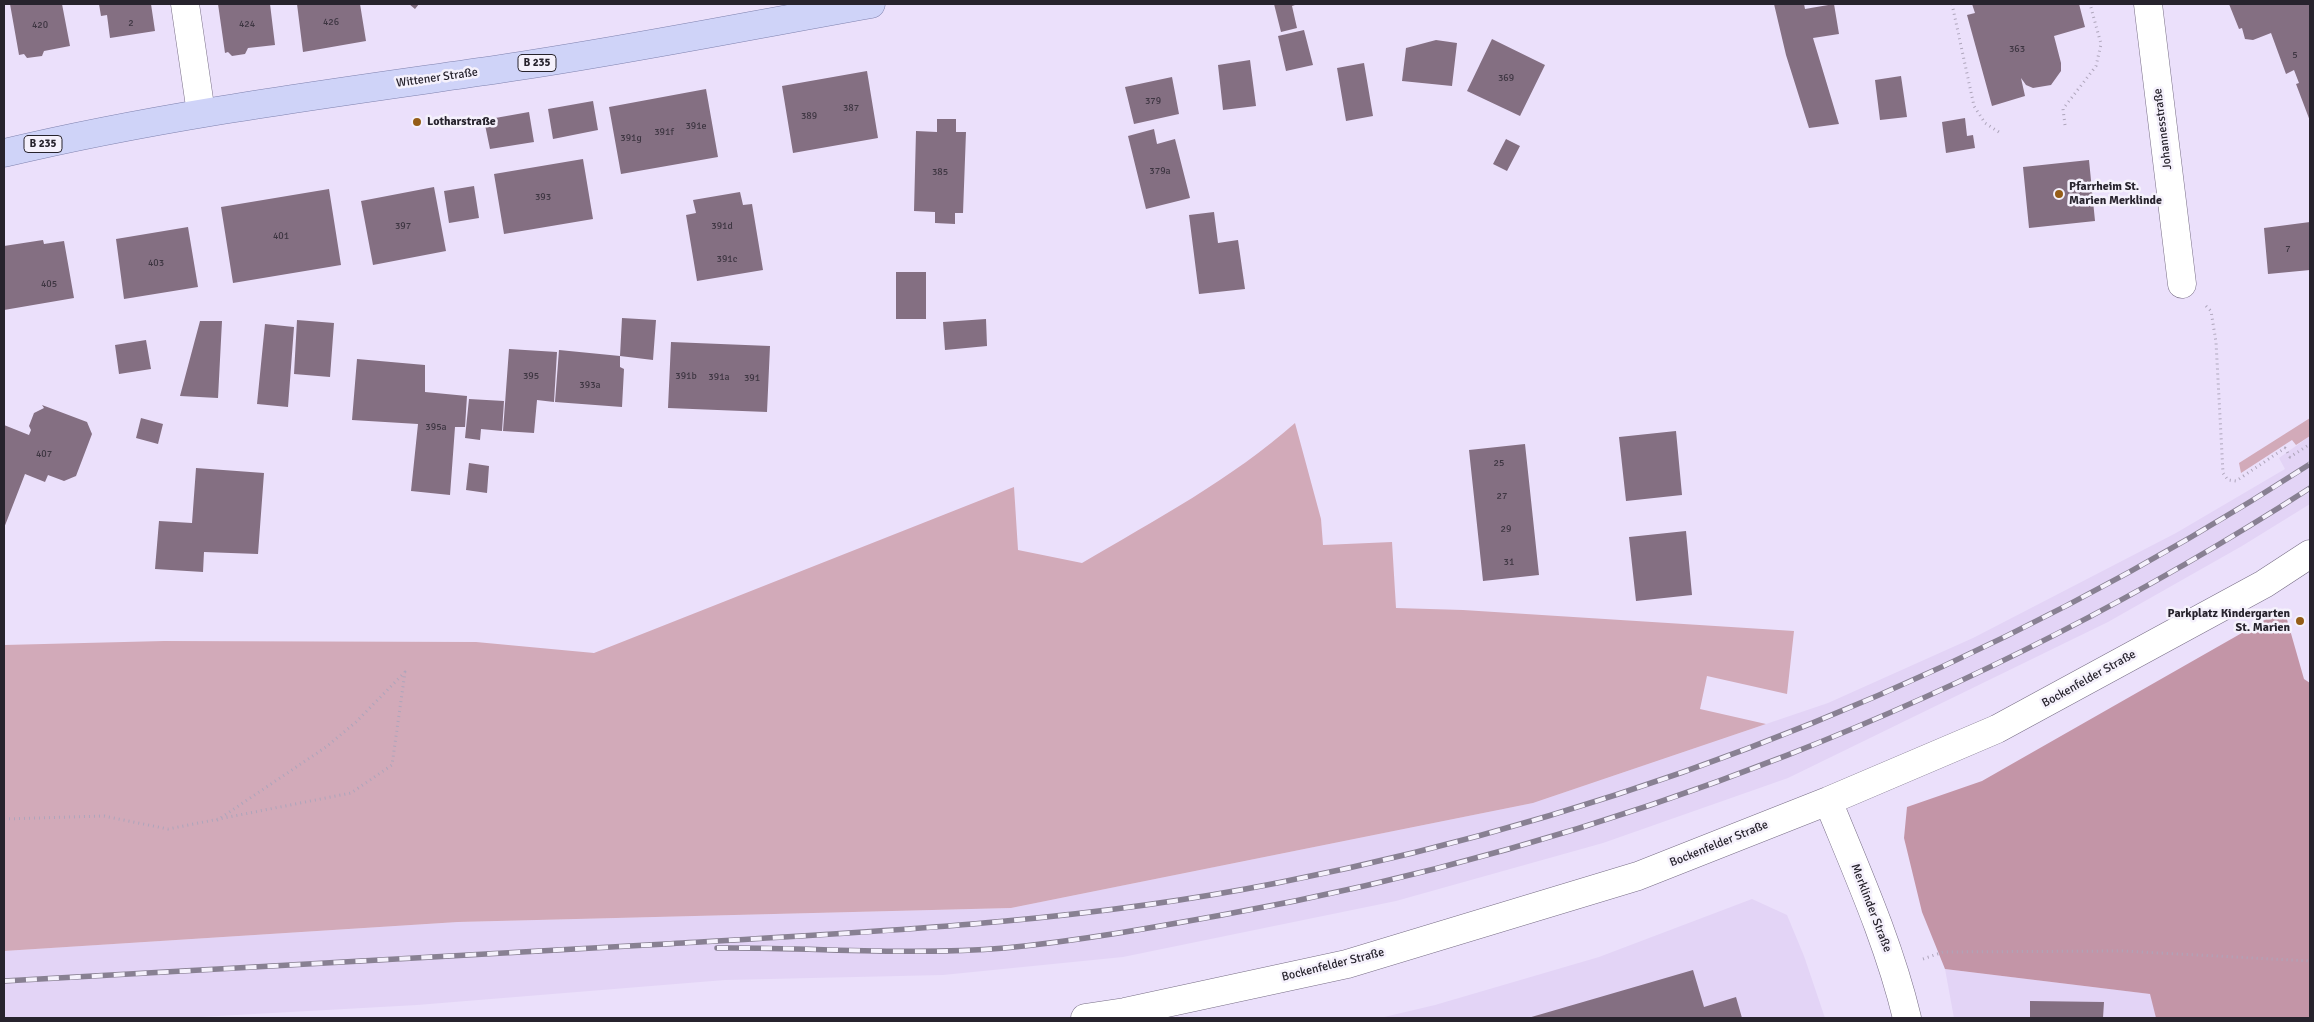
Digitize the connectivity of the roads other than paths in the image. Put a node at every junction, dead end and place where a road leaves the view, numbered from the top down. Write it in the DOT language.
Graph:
graph roads {
  1 [pos="185,4"];
  2 [pos="871,4"];
  3 [pos="2148,4"];
  4 [pos="201,113"];
  5 [pos="4,153"];
  6 [pos="2182,284"];
  7 [pos="2310,554"];
  8 [pos="1828,800"];
  9 [pos="1085,1018"];
  10 [pos="1907,1018"];
  1 -- 4 [label="street"];
  2 -- 4 [label="main road, Wittener Straße / B 235"];
  3 -- 6 [label="street, Johannesstraße"];
  4 -- 5 [label="main road, Wittener Straße / B 235"];
  7 -- 8 [label="street, Bockenfelder Straße"];
  8 -- 9 [label="street, Bockenfelder Straße"];
  8 -- 10 [label="street, Merklinder Straße"];
}
